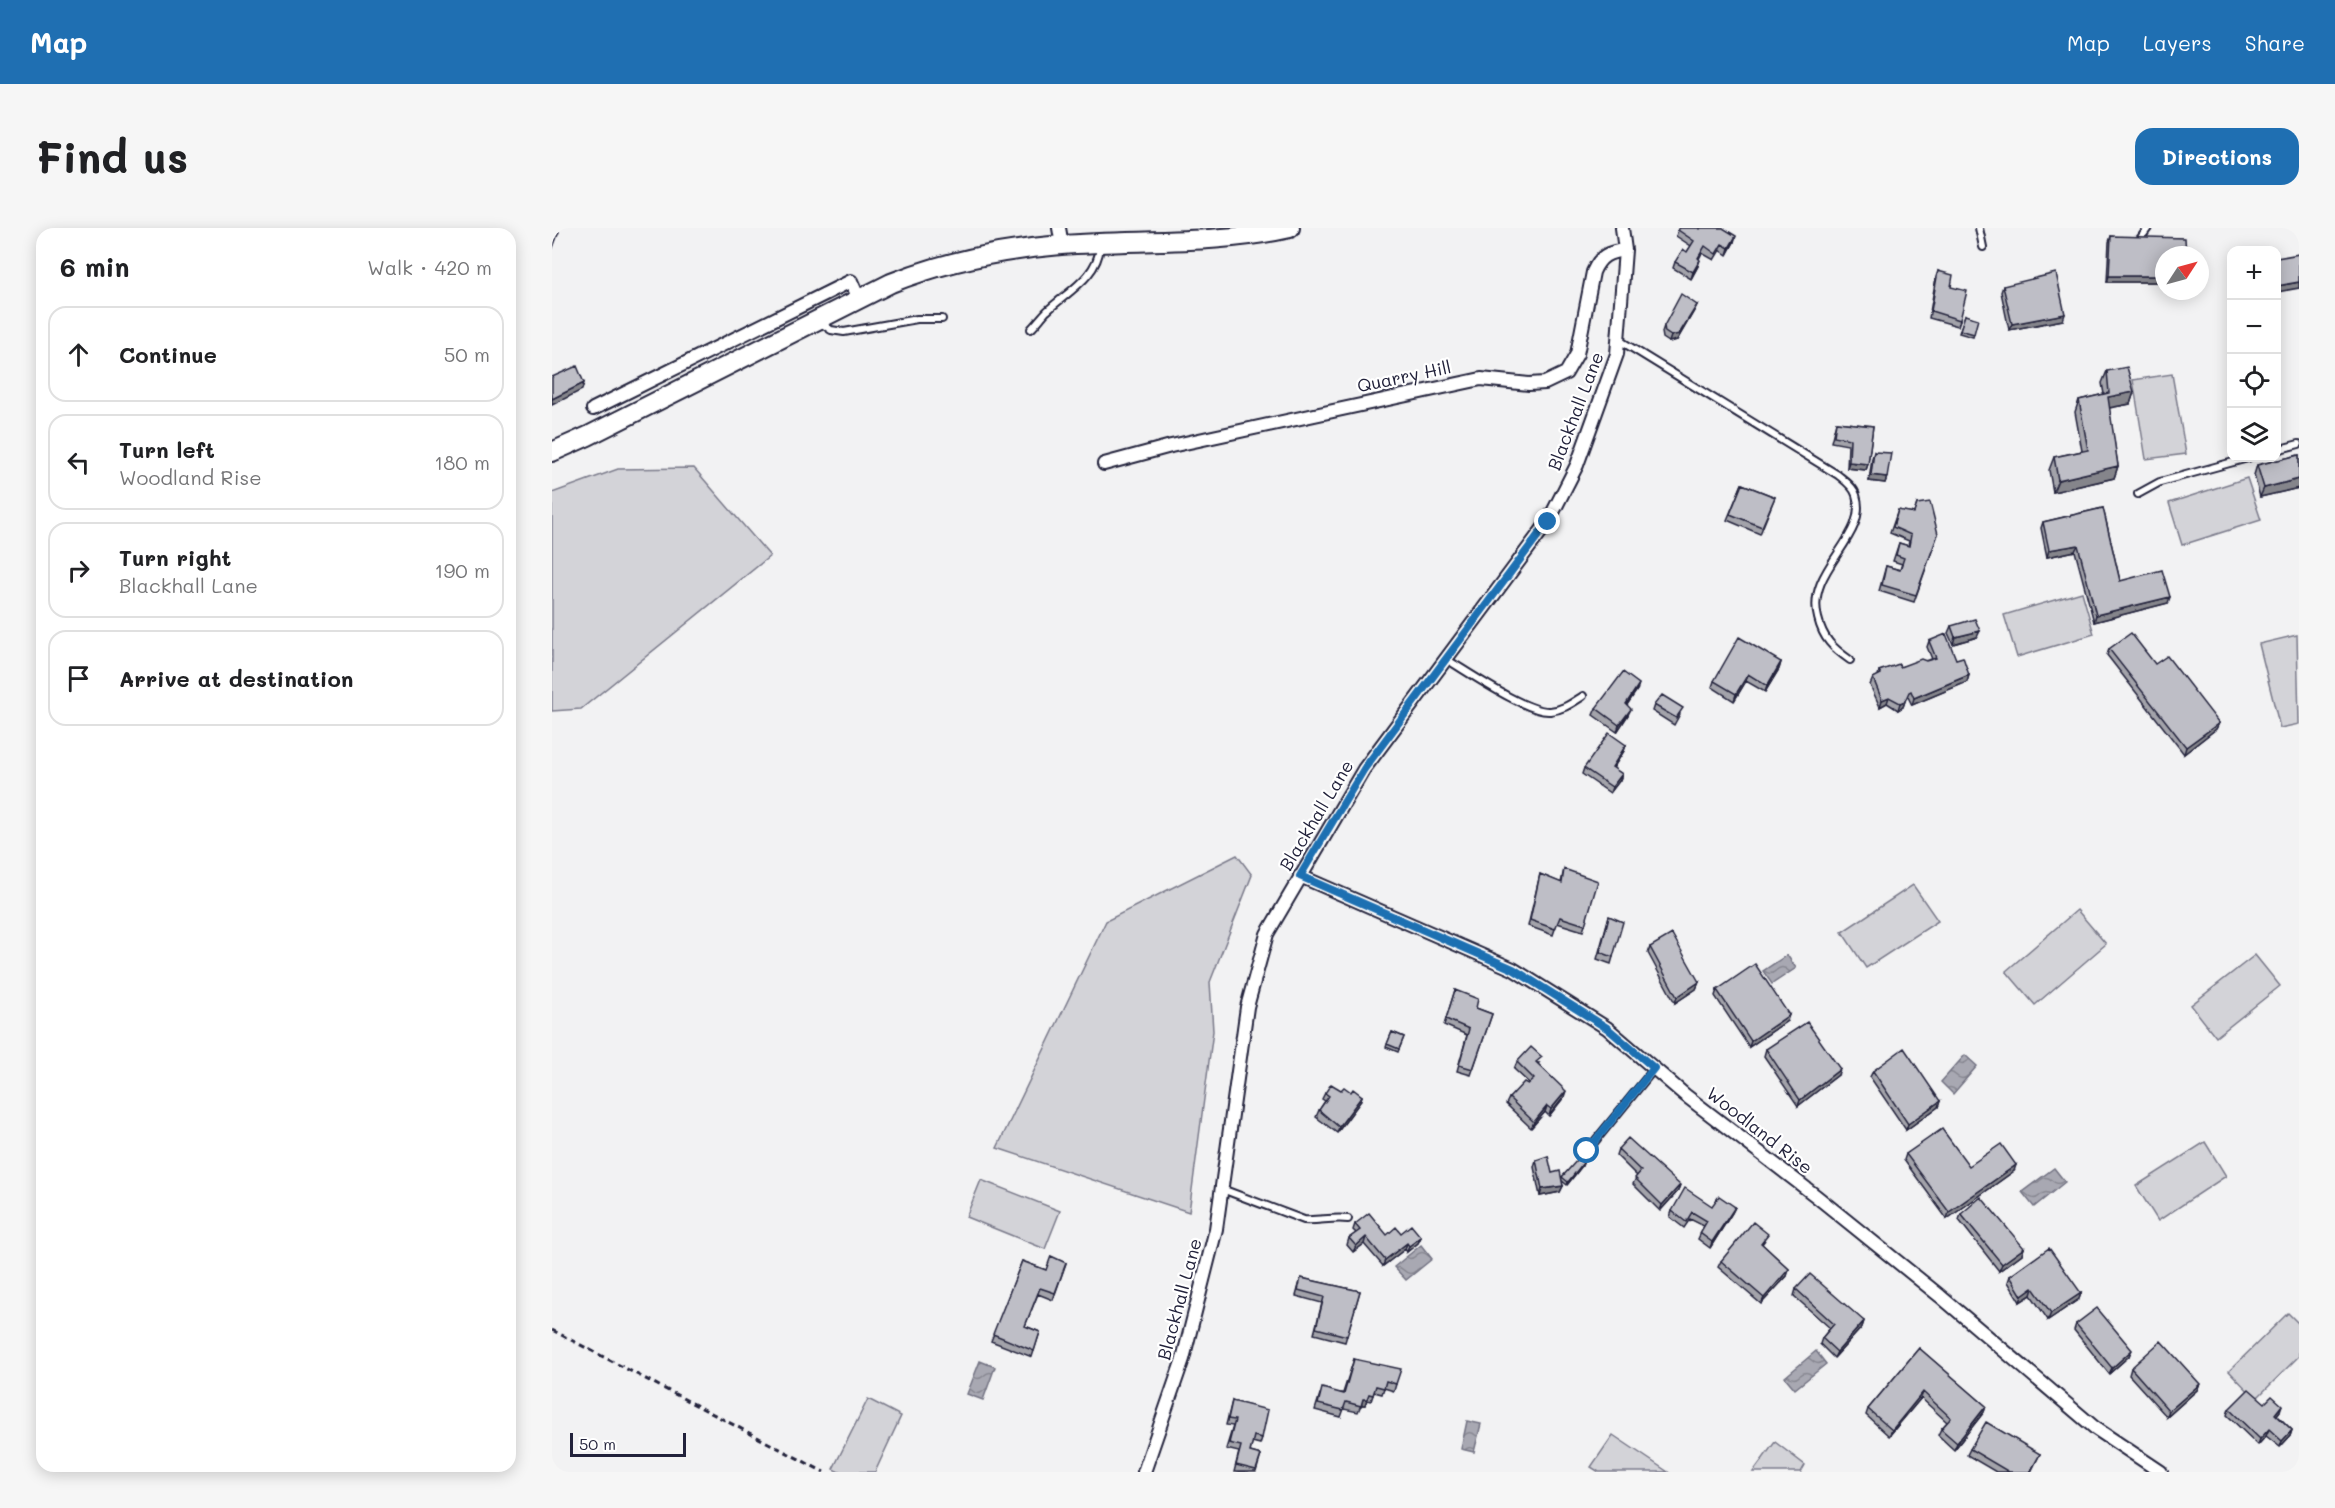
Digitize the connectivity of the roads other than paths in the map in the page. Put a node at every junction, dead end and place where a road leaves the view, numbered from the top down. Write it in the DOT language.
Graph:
graph roads {
  1 [pos="1290,228"];
  2 [pos="1622,228"];
  3 [pos="1979,228"];
  4 [pos="2148,228"];
  5 [pos="1060,236"];
  6 [pos="2140,239"];
  7 [pos="1100,244"];
  8 [pos="1983,247"];
  9 [pos="1625,250"];
  10 [pos="859,299"];
  11 [pos="942,319"];
  12 [pos="818,320"];
  13 [pos="1031,329"];
  14 [pos="1618,340"];
  15 [pos="712,350"];
  16 [pos="722,368"];
  17 [pos="593,408"];
  18 [pos="2299,444"];
  19 [pos="2281,449"];
  20 [pos="552,452"];
  21 [pos="2233,462"];
  22 [pos="1104,464"];
  23 [pos="2138,495"];
  24 [pos="1446,659"];
  25 [pos="1850,660"];
  26 [pos="1583,696"];
  27 [pos="1300,876"];
  28 [pos="1654,1068"];
  29 [pos="1587,1151"];
  30 [pos="1221,1189"];
  31 [pos="1348,1219"];
  32 [pos="1144,1472"];
  33 [pos="2161,1472"];
  1 -- 7 [label="main road"];
  2 -- 9 [label="street, Blackhall Lane"];
  3 -- 8 [label="lane"];
  4 -- 6 [label="lane"];
  5 -- 7 [label="main road"];
  5 -- 10 [label="main road"];
  7 -- 13 [label="lane"];
  9 -- 14 [label="street, Blackhall Lane"];
  9 -- 22 [label="street, Quarry Hill"];
  10 -- 12 [label="main road"];
  10 -- 15 [label="street"];
  11 -- 12 [label="lane"];
  12 -- 16 [label="main road"];
  14 -- 24 [label="street, Blackhall Lane"];
  14 -- 25 [label="lane"];
  15 -- 16 [label="street"];
  15 -- 17 [label="street"];
  16 -- 20 [label="main road"];
  18 -- 19 [label="lane"];
  21 -- 23 [label="lane"];
  24 -- 26 [label="lane"];
  24 -- 27 [label="street, Blackhall Lane"];
  27 -- 28 [label="street, Woodland Rise"];
  27 -- 30 [label="street, Blackhall Lane"];
  28 -- 29 [label="lane"];
  28 -- 33 [label="street, Woodland Rise"];
  30 -- 31 [label="lane"];
  30 -- 32 [label="street, Blackhall Lane"];
}
